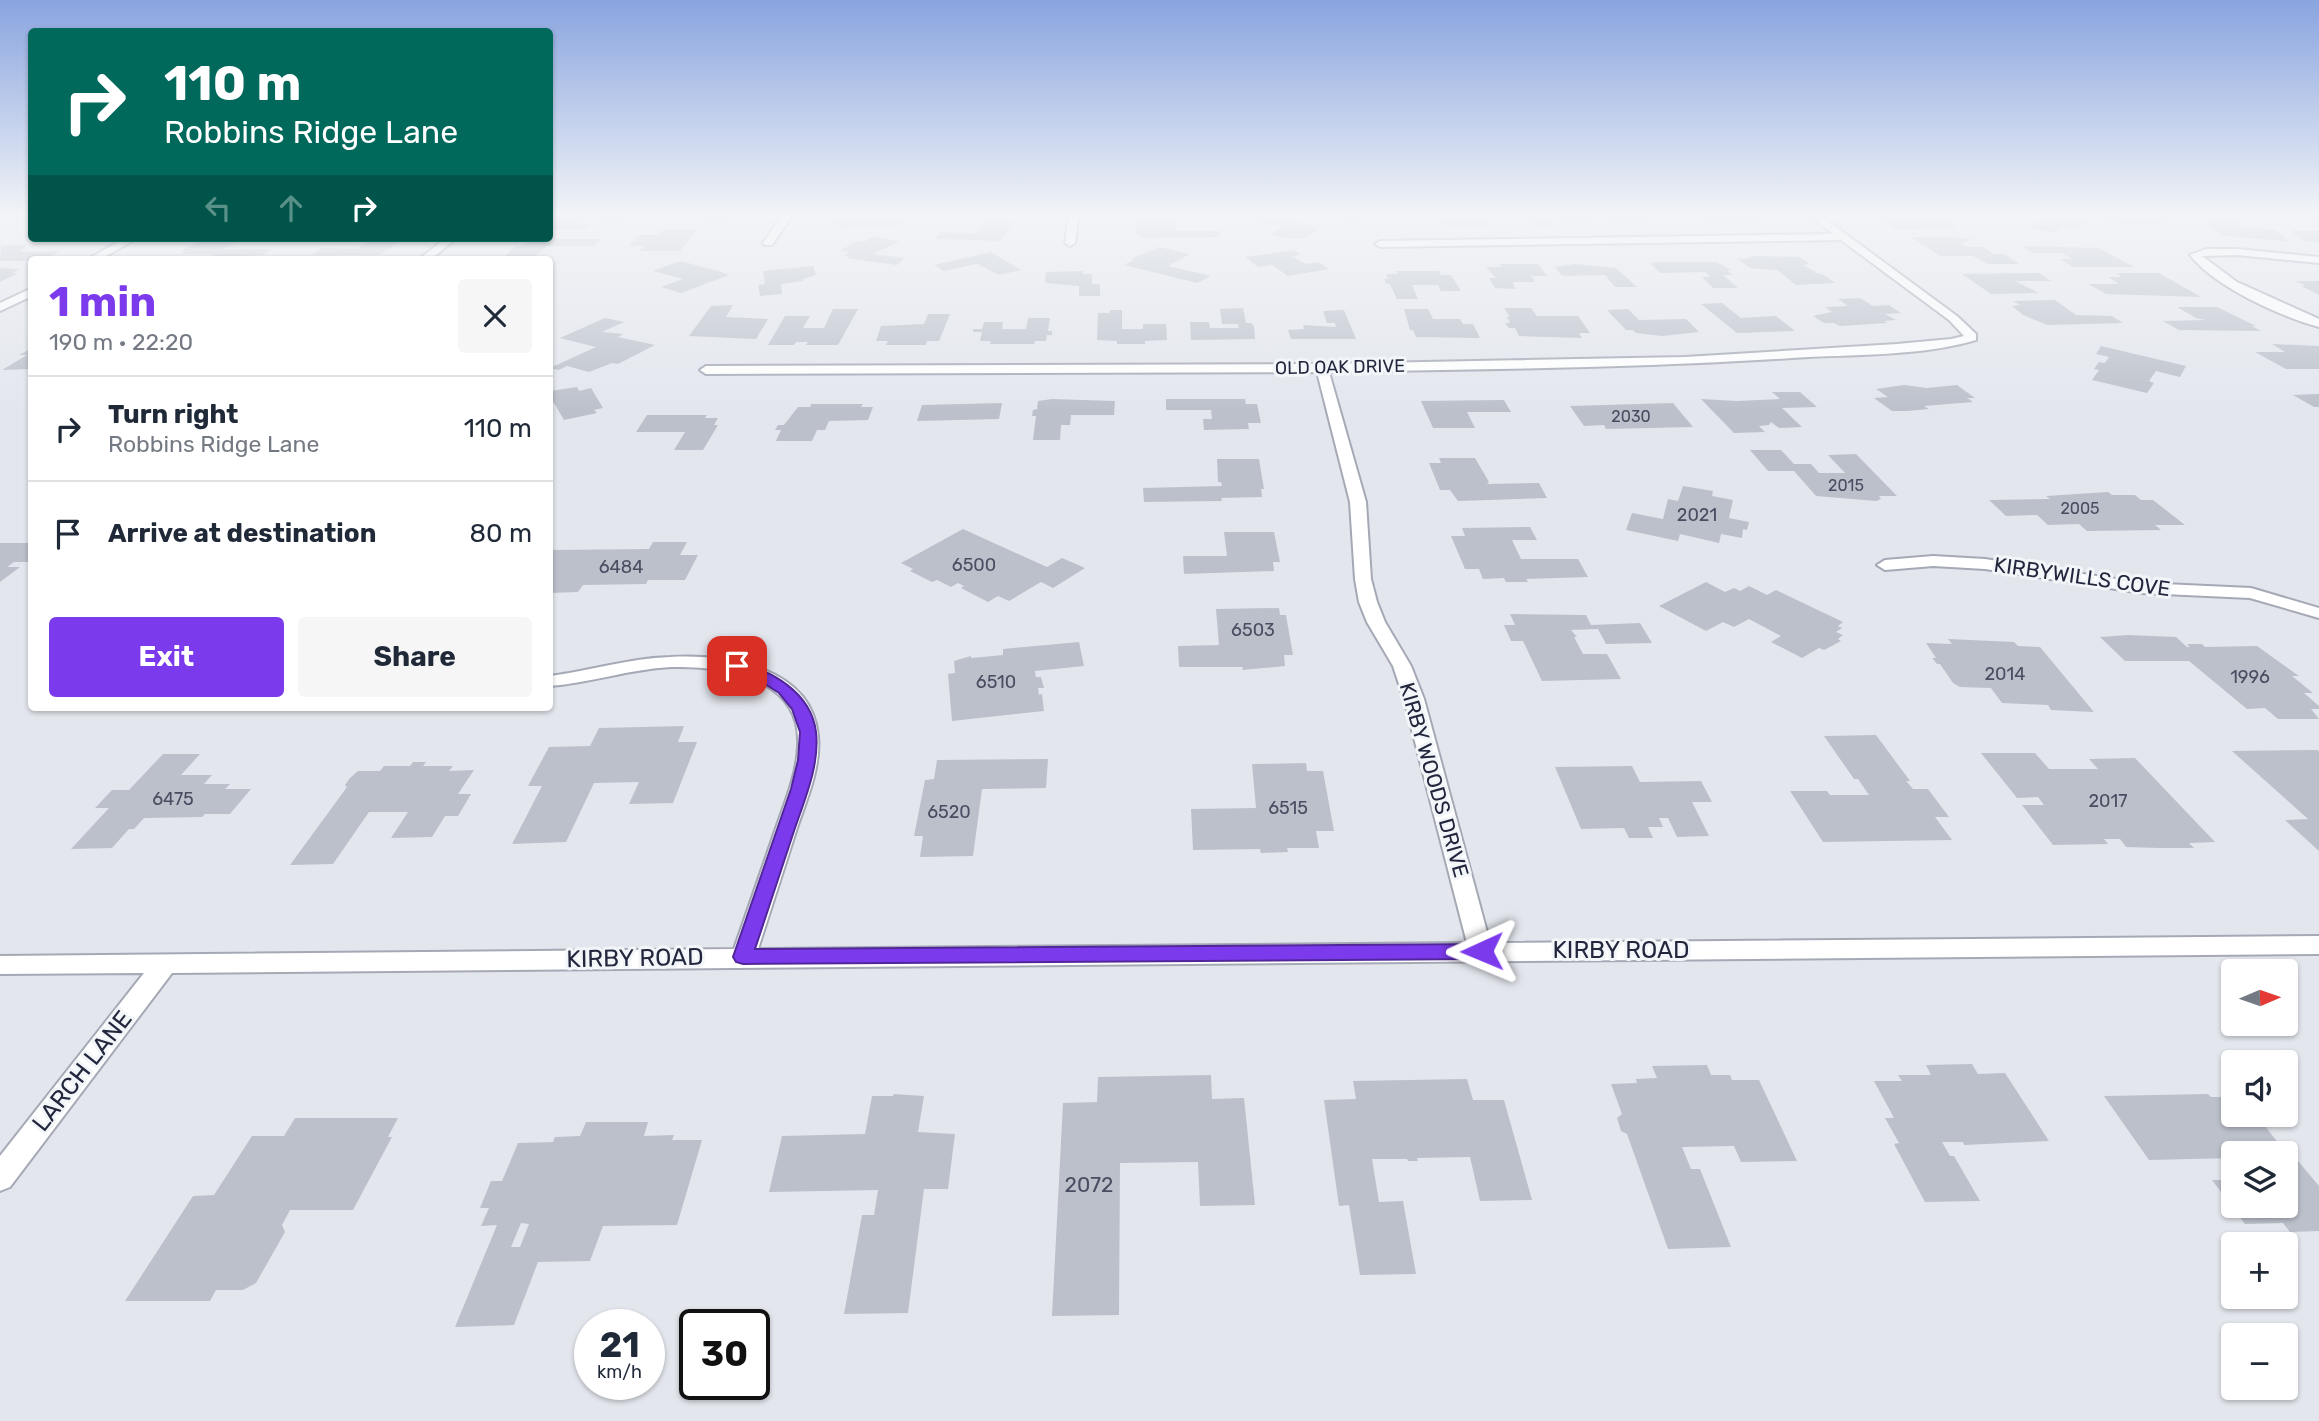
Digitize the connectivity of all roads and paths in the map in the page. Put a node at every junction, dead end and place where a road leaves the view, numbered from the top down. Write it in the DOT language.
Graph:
graph roads {
  1 [pos="1901,279"];
  2 [pos="2228,279"];
  3 [pos="28,293"];
  4 [pos="0,308"];
  5 [pos="2319,323"];
  6 [pos="1322,368"];
  7 [pos="706,370"];
  8 [pos="1885,565"];
  9 [pos="2319,613"];
  10 [pos="553,680"];
  11 [pos="2319,944"];
  12 [pos="1482,951"];
  13 [pos="743,957"];
  14 [pos="165,964"];
  15 [pos="0,965"];
  16 [pos="0,1178"];
  1 -- 6 [label="street, OLD OAK DRIVE"];
  2 -- 5 [label="street"];
  3 -- 4 [label="street"];
  6 -- 7 [label="street, OLD OAK DRIVE"];
  6 -- 12 [label="street, KIRBY WOODS DRIVE"];
  8 -- 9 [label="street, KIRBYWILLS COVE"];
  10 -- 13 [label="street"];
  11 -- 12 [label="street, KIRBY ROAD"];
  12 -- 13 [label="street, KIRBY ROAD"];
  13 -- 14 [label="street, KIRBY ROAD"];
  14 -- 15 [label="street, KIRBY ROAD"];
  14 -- 16 [label="street, LARCH LANE"];
}
